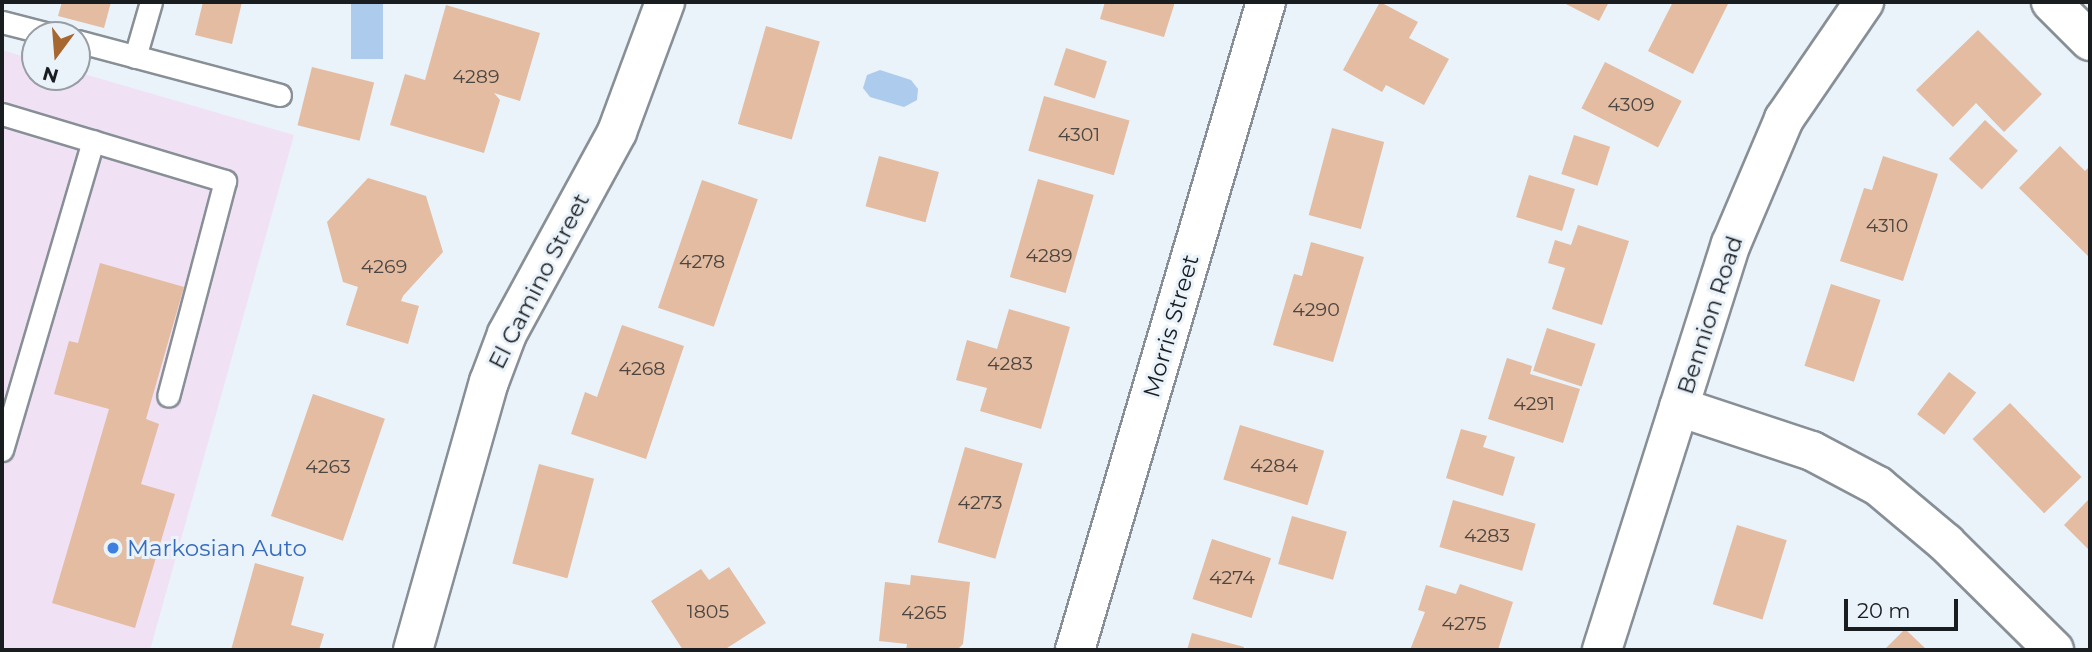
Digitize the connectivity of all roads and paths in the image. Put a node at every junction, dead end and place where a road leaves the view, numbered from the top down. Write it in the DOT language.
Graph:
graph roads {
  1 [pos="150,2"];
  2 [pos="665,2"];
  3 [pos="1266,2"];
  4 [pos="1864,2"];
  5 [pos="2051,2"];
  6 [pos="2,22"];
  7 [pos="21,27"];
  8 [pos="2090,41"];
  9 [pos="91,45"];
  10 [pos="135,57"];
  11 [pos="280,95"];
  12 [pos="2,114"];
  13 [pos="93,141"];
  14 [pos="168,397"];
  15 [pos="1679,407"];
  16 [pos="7,415"];
  17 [pos="2,450"];
  18 [pos="412,650"];
  19 [pos="1075,650"];
  20 [pos="1602,650"];
  21 [pos="2054,650"];
  1 -- 10 [label="lane"];
  2 -- 18 [label="street, El Camino Street"];
  3 -- 19 [label="street, Morris Street"];
  4 -- 15 [label="street, Bennion Road"];
  5 -- 8 [label="street"];
  6 -- 7 [label="lane"];
  9 -- 10 [label="lane"];
  10 -- 11 [label="lane"];
  12 -- 13 [label="lane"];
  13 -- 14 [label="lane"];
  13 -- 16 [label="lane"];
  15 -- 20 [label="street, Bennion Road"];
  15 -- 21 [label="street"];
  16 -- 17 [label="lane"];
}
